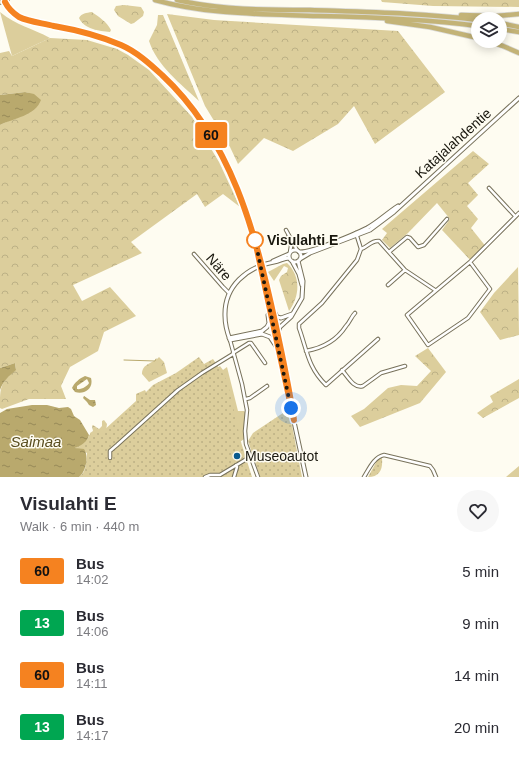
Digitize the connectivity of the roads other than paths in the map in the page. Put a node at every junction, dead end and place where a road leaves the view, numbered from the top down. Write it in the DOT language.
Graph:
graph roads {
  1 [pos="155,0"];
  2 [pos="177,0"];
  3 [pos="4,1"];
  4 [pos="519,14"];
  5 [pos="431,15"];
  6 [pos="357,17"];
  7 [pos="471,19"];
  8 [pos="507,24"];
  9 [pos="471,25"];
  10 [pos="519,27"];
  11 [pos="507,30"];
  12 [pos="519,32"];
  13 [pos="471,36"];
  14 [pos="507,48"];
  15 [pos="519,53"];
  16 [pos="519,98"];
  17 [pos="489,188"];
  18 [pos="519,213"];
  19 [pos="516,216"];
  20 [pos="447,220"];
  21 [pos="357,234"];
  22 [pos="361,249"];
  23 [pos="298,251"];
  24 [pos="389,252"];
  25 [pos="290,253"];
  26 [pos="194,254"];
  27 [pos="289,258"];
  28 [pos="299,260"];
  29 [pos="292,261"];
  30 [pos="272,262"];
  31 [pos="470,262"];
  32 [pos="405,270"];
  33 [pos="388,285"];
  34 [pos="435,290"];
  35 [pos="303,291"];
  36 [pos="229,293"];
  37 [pos="268,296"];
  38 [pos="293,313"];
  39 [pos="355,313"];
  40 [pos="229,339"];
  41 [pos="378,340"];
  42 [pos="279,342"];
  43 [pos="306,351"];
  44 [pos="233,353"];
  45 [pos="265,362"];
  46 [pos="281,364"];
  47 [pos="405,366"];
  48 [pos="342,370"];
  49 [pos="267,386"];
  50 [pos="246,399"];
  51 [pos="294,420"];
  52 [pos="250,457"];
  53 [pos="110,458"];
  54 [pos="236,465"];
  55 [pos="205,477"];
  56 [pos="234,477"];
  57 [pos="258,477"];
  58 [pos="306,477"];
  59 [pos="364,477"];
  60 [pos="436,477"];
  1 -- 6 [label="highway"];
  2 -- 5 [label="highway"];
  3 -- 37 [label="street, bridge"];
  4 -- 5 [label="highway"];
  5 -- 7 [label="highway"];
  6 -- 9 [label="highway"];
  6 -- 13 [label="highway"];
  8 -- 10 [label="highway"];
  11 -- 12 [label="highway"];
  14 -- 15 [label="highway"];
  16 -- 21 [label="street, Katajalahdentie"];
  17 -- 19 [label="street"];
  18 -- 19 [label="street"];
  19 -- 31 [label="street"];
  20 -- 24 [label="street"];
  21 -- 22 [label="street"];
  21 -- 23 [label="street, Katajalahdentie"];
  21 -- 28 [label="street, Katajalahdentie"];
  22 -- 24 [label="street"];
  22 -- 43 [label="street"];
  23 -- 25 [label="street"];
  23 -- 25 [label="street"];
  23 -- 28 [label="street"];
  24 -- 32 [label="street"];
  25 -- 27 [label="street"];
  25 -- 30 [label="street"];
  26 -- 36 [label="street, Näre"];
  27 -- 29 [label="street"];
  27 -- 30 [label="street"];
  28 -- 29 [label="street"];
  28 -- 35 [label="street"];
  29 -- 35 [label="street"];
  30 -- 36 [label="street"];
  31 -- 34 [label="street"];
  31 -- 34 [label="street"];
  32 -- 33 [label="street"];
  32 -- 34 [label="street"];
  35 -- 38 [label="street"];
  36 -- 40 [label="street"];
  37 -- 38 [label="street"];
  37 -- 40 [label="street"];
  37 -- 42 [label="street"];
  37 -- 46 [label="street"];
  38 -- 42 [label="street"];
  39 -- 43 [label="street"];
  40 -- 44 [label="street"];
  40 -- 46 [label="street"];
  41 -- 48 [label="street"];
  42 -- 51 [label="street"];
  43 -- 48 [label="street"];
  44 -- 45 [label="street"];
  44 -- 50 [label="street"];
  44 -- 53 [label="street"];
  46 -- 51 [label="street"];
  47 -- 48 [label="street"];
  49 -- 50 [label="street"];
  50 -- 52 [label="street"];
  51 -- 58 [label="street"];
  52 -- 54 [label="street"];
  52 -- 57 [label="street"];
  54 -- 55 [label="street"];
  54 -- 56 [label="street"];
  59 -- 60 [label="street"];
}
